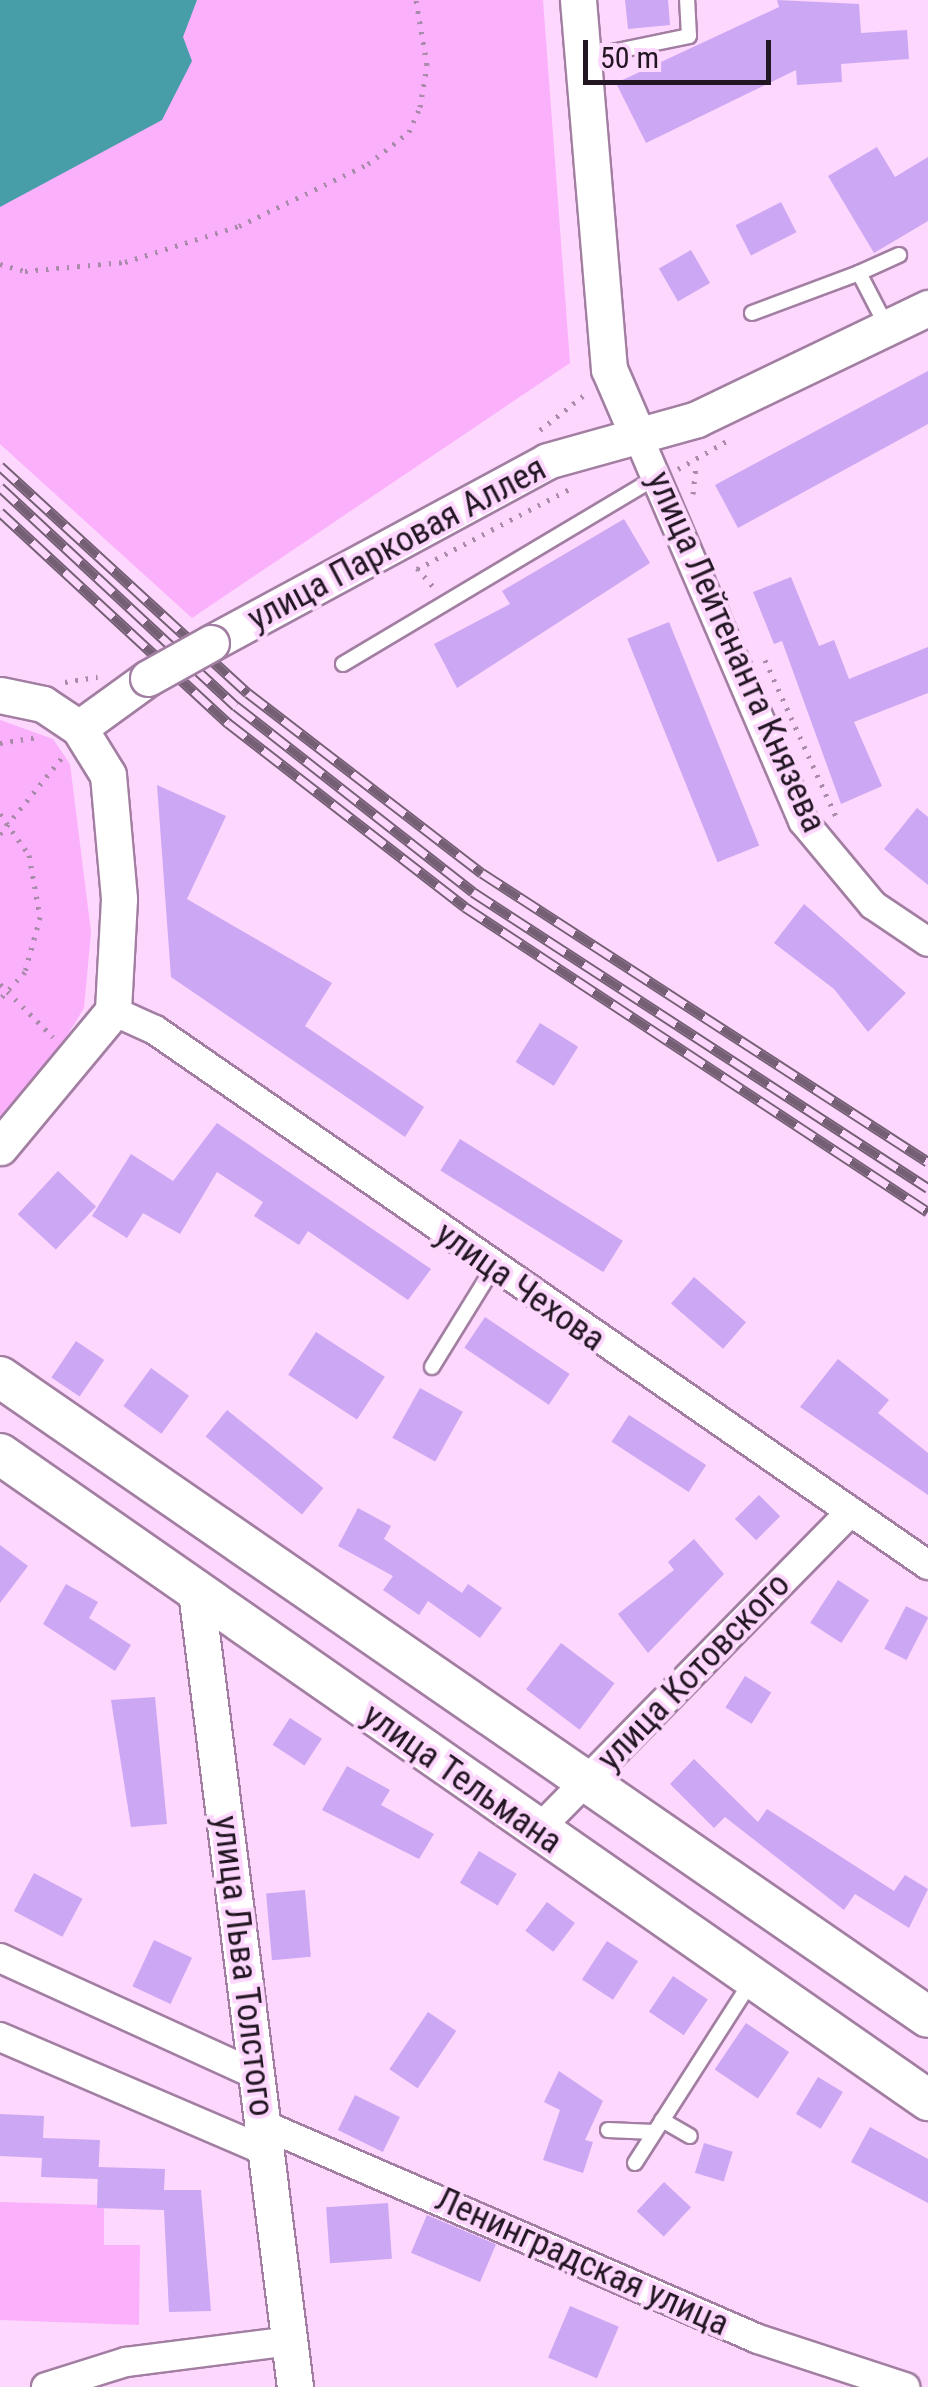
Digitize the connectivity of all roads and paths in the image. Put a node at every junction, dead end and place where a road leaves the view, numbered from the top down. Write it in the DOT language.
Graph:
graph roads {
  1 [pos="416,0"];
  2 [pos="578,0"];
  3 [pos="687,0"];
  4 [pos="582,58"];
  5 [pos="899,255"];
  6 [pos="0,264"];
  7 [pos="859,273"];
  8 [pos="928,308"];
  9 [pos="752,313"];
  10 [pos="888,328"];
  11 [pos="638,436"];
  12 [pos="696,464"];
  13 [pos="660,475"];
  14 [pos="694,504"];
  15 [pos="417,568"];
  16 [pos="446,602"];
  17 [pos="756,640"];
  18 [pos="343,664"];
  19 [pos="104,676"];
  20 [pos="44,682"];
  21 [pos="0,696"];
  22 [pos="68,741"];
  23 [pos="0,743"];
  24 [pos="0,814"];
  25 [pos="10,824"];
  26 [pos="0,834"];
  27 [pos="846,838"];
  28 [pos="928,942"];
  29 [pos="0,984"];
  30 [pos="7,991"];
  31 [pos="0,998"];
  32 [pos="112,1011"];
  33 [pos="45,1028"];
  34 [pos="0,1147"];
  35 [pos="492,1270"];
  36 [pos="432,1367"];
  37 [pos="0,1377"];
  38 [pos="0,1454"];
  39 [pos="851,1512"];
  40 [pos="928,1566"];
  41 [pos="196,1592"];
  42 [pos="588,1780"];
  43 [pos="536,1832"];
  44 [pos="0,1958"];
  45 [pos="752,1980"];
  46 [pos="928,2017"];
  47 [pos="0,2037"];
  48 [pos="257,2075"];
  49 [pos="928,2100"];
  50 [pos="658,2126"];
  51 [pos="608,2130"];
  52 [pos="690,2136"];
  53 [pos="266,2139"];
  54 [pos="635,2163"];
  55 [pos="292,2365"];
  56 [pos="46,2387"];
  57 [pos="905,2387"];
  1 -- 6 [label="path"];
  2 -- 4 [label="street"];
  3 -- 4 [label="lane"];
  4 -- 11 [label="street"];
  5 -- 7 [label="lane"];
  7 -- 9 [label="lane"];
  7 -- 10 [label="lane"];
  8 -- 10 [label="street, улица Парковая Аллея"];
  10 -- 11 [label="street, улица Парковая Аллея"];
  11 -- 13 [label="street, улица Лейтенанта Князева"];
  11 -- 22 [label="street, улица Парковая Аллея, bridge"];
  12 -- 14 [label="path"];
  13 -- 16 [label="lane"];
  13 -- 28 [label="street, улица Лейтенанта Князева"];
  15 -- 16 [label="path"];
  16 -- 18 [label="lane"];
  17 -- 27 [label="path"];
  19 -- 20 [label="path"];
  21 -- 22 [label="street"];
  22 -- 23 [label="path"];
  22 -- 25 [label="path"];
  22 -- 32 [label="street"];
  24 -- 25 [label="path"];
  25 -- 26 [label="path"];
  25 -- 30 [label="path"];
  29 -- 30 [label="path"];
  30 -- 31 [label="path"];
  30 -- 33 [label="path"];
  32 -- 34 [label="street"];
  32 -- 35 [label="street, улица Чехова"];
  35 -- 36 [label="lane"];
  35 -- 39 [label="street, улица Чехова"];
  37 -- 42 [label="main road, улица Тельмана"];
  38 -- 41 [label="main road, улица Тельмана"];
  39 -- 40 [label="street, улица Чехова"];
  39 -- 42 [label="street, улица Котовского"];
  41 -- 43 [label="main road, улица Тельмана"];
  41 -- 48 [label="street, улица Льва Толстого"];
  42 -- 43 [label="street, улица Котовского"];
  42 -- 46 [label="main road, улица Тельмана"];
  43 -- 45 [label="main road, улица Тельмана"];
  44 -- 48 [label="street"];
  45 -- 49 [label="main road, улица Тельмана"];
  45 -- 50 [label="lane"];
  47 -- 53 [label="street, Ленинградская улица"];
  48 -- 53 [label="street, улица Льва Толстого"];
  50 -- 51 [label="lane"];
  50 -- 52 [label="lane"];
  50 -- 54 [label="lane"];
  53 -- 55 [label="street, улица Льва Толстого"];
  53 -- 57 [label="street, Ленинградская улица"];
  55 -- 56 [label="street, улица Льва Толстого"];
}
